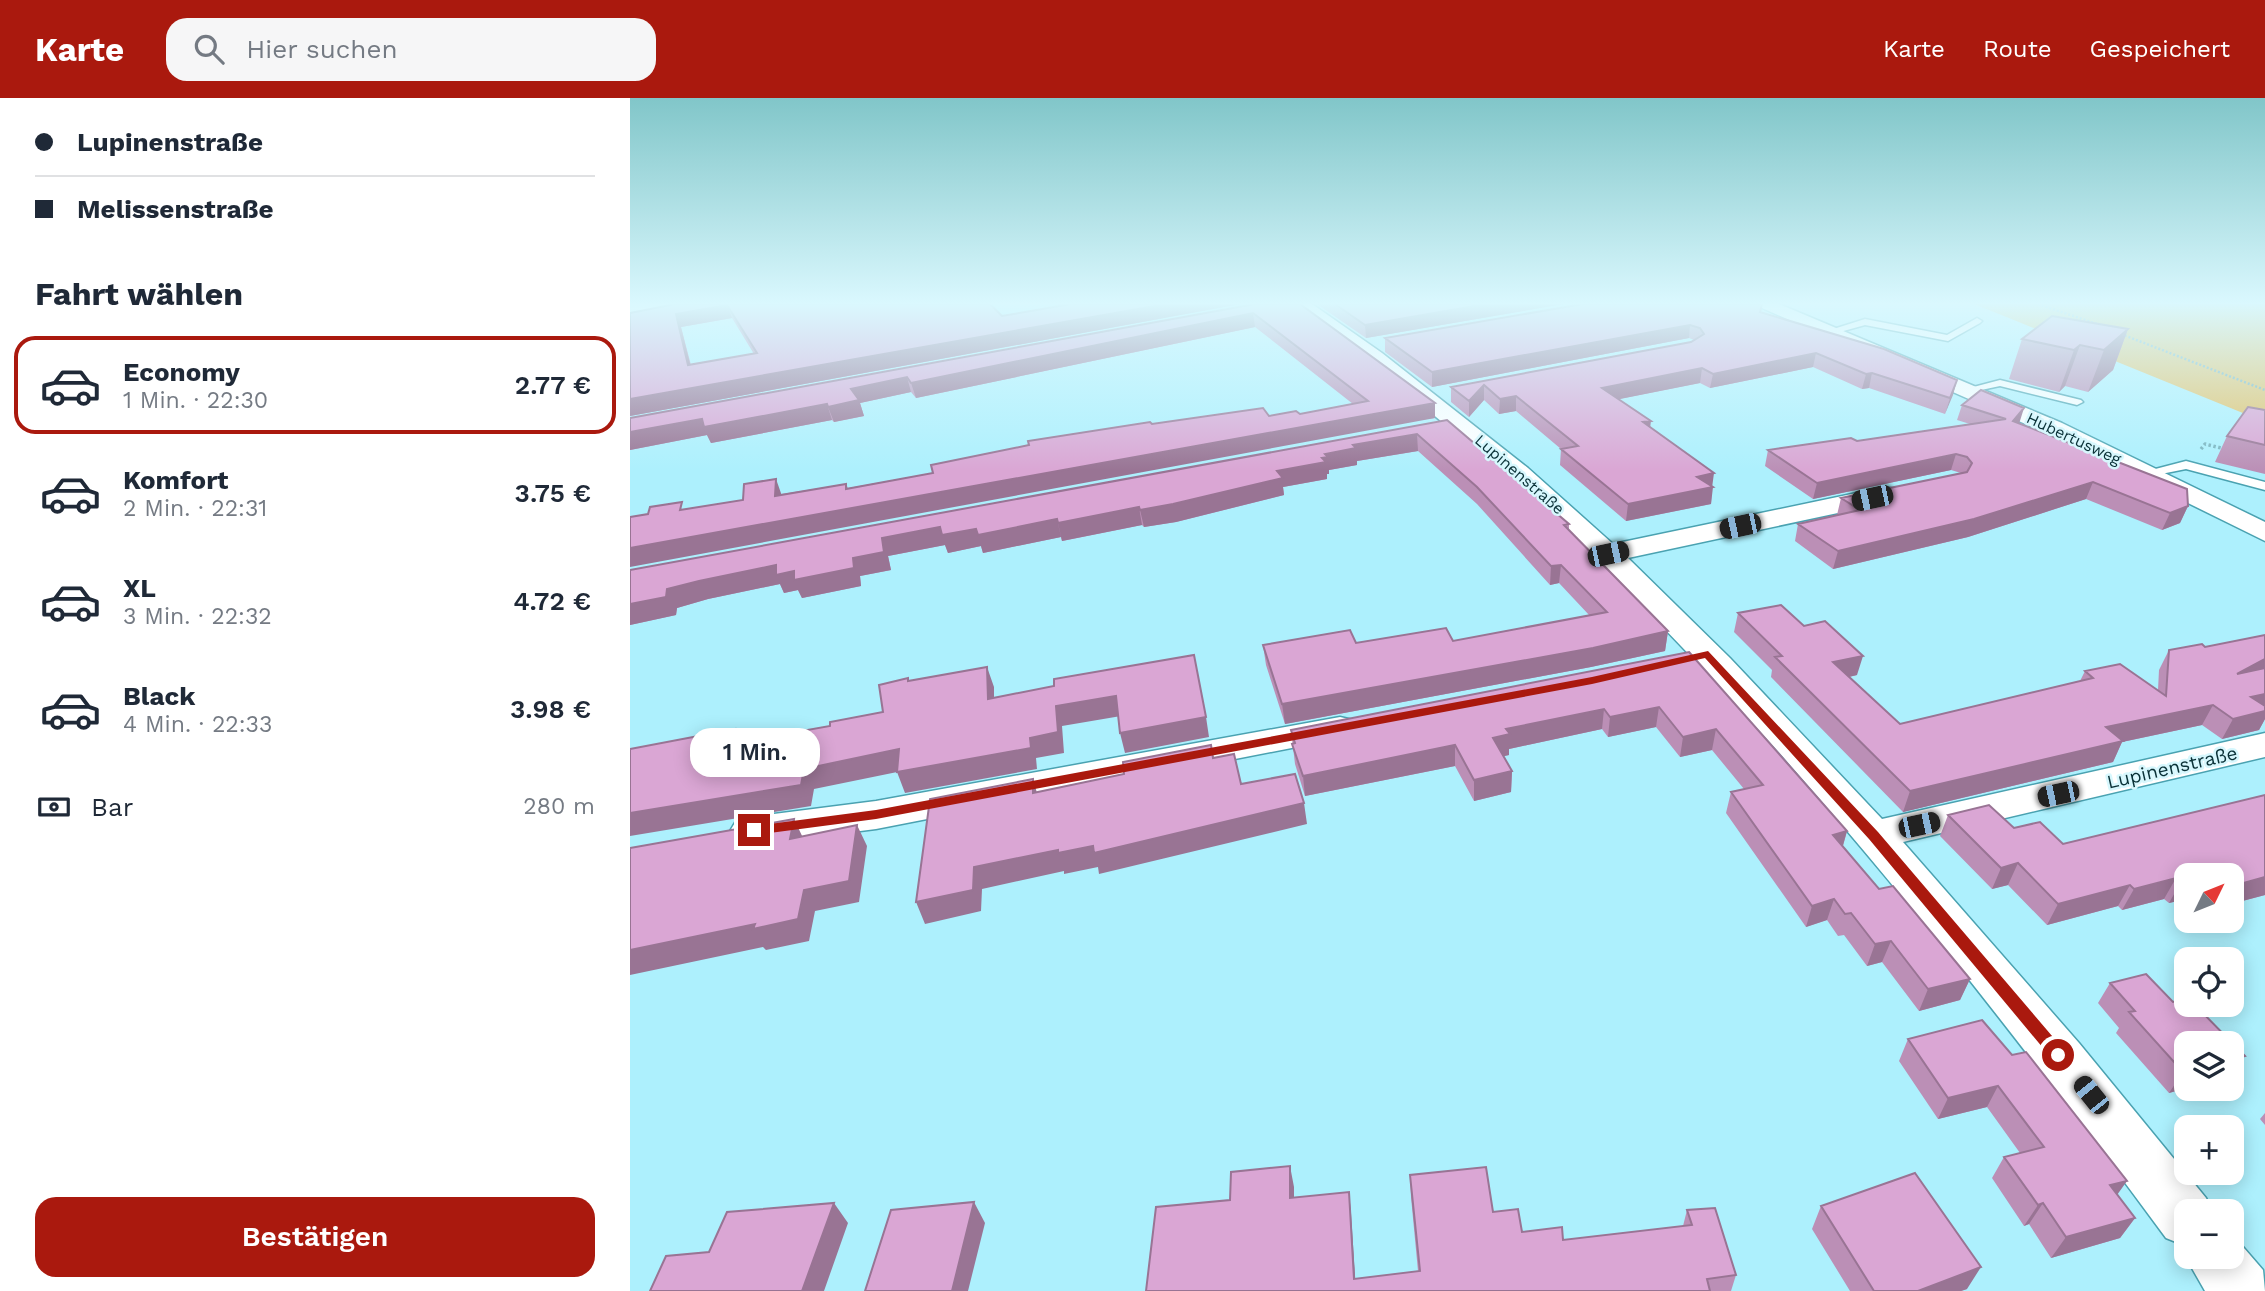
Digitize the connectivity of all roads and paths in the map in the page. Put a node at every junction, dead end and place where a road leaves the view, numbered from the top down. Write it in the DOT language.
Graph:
graph roads {
  1 [pos="1392,360"];
  2 [pos="1895,360"];
  3 [pos="2185,360"];
  4 [pos="1967,390"];
  5 [pos="2265,390"];
  6 [pos="2077,402"];
  7 [pos="2146,472"];
  8 [pos="2265,486"];
  9 [pos="1912,489"];
  10 [pos="2265,533"];
  11 [pos="1608,554"];
  12 [pos="1708,654"];
  13 [pos="1669,663"];
  14 [pos="1376,721"];
  15 [pos="2265,746"];
  16 [pos="1873,835"];
  17 [pos="711,838"];
  18 [pos="2174,1203"];
  19 [pos="2225,1269"];
  20 [pos="2242,1291"];
  1 -- 11 [label="street, Lupinenstraße"];
  2 -- 4 [label="street, Hubertusweg"];
  3 -- 5 [label="path"];
  4 -- 6 [label="lane"];
  4 -- 7 [label="street, Hubertusweg"];
  7 -- 8 [label="lane"];
  7 -- 10 [label="street, Hubertusweg"];
  9 -- 11 [label="street"];
  11 -- 12 [label="street, Lupinenstraße"];
  12 -- 13 [label="street"];
  12 -- 16 [label="street, Lupinenstraße"];
  14 -- 17 [label="street"];
  15 -- 16 [label="street, Lupinenstraße"];
  16 -- 18 [label="street, Lupinenstraße"];
  19 -- 20 [label="street"];
}
